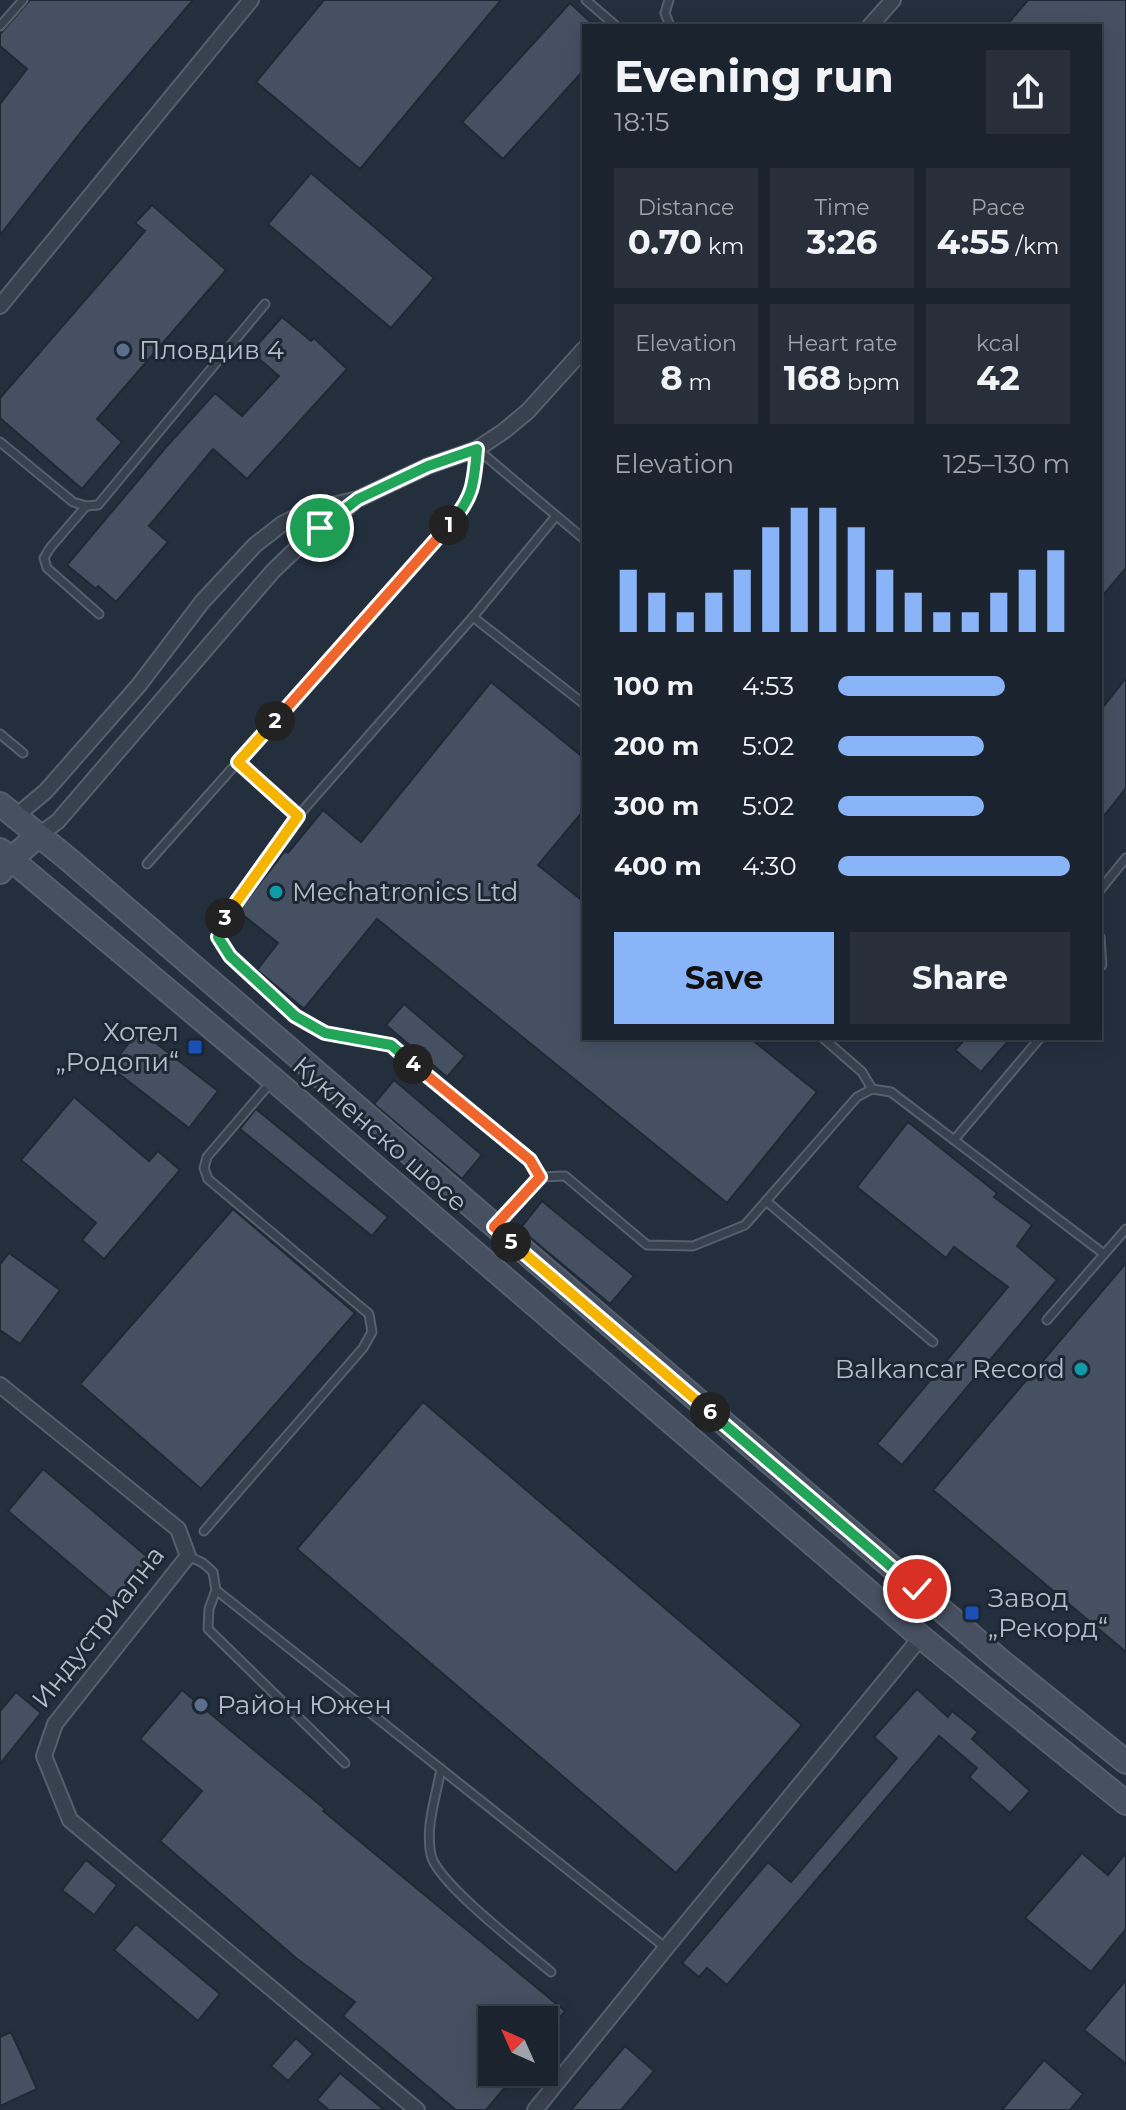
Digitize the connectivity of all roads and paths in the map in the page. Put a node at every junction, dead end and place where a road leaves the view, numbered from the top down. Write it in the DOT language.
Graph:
graph roads {
  1 [pos="23,0"];
  2 [pos="251,0"];
  3 [pos="586,0"];
  4 [pos="669,0"];
  5 [pos="893,0"];
  6 [pos="614,24"];
  7 [pos="669,24"];
  8 [pos="872,24"];
  9 [pos="0,26"];
  10 [pos="265,304"];
  11 [pos="0,306"];
  12 [pos="582,351"];
  13 [pos="0,442"];
  14 [pos="477,449"];
  15 [pos="358,499"];
  16 [pos="86,506"];
  17 [pos="556,516"];
  18 [pos="582,537"];
  19 [pos="99,614"];
  20 [pos="473,617"];
  21 [pos="582,702"];
  22 [pos="0,734"];
  23 [pos="23,753"];
  24 [pos="238,762"];
  25 [pos="298,816"];
  26 [pos="5,817"];
  27 [pos="38,836"];
  28 [pos="1126,858"];
  29 [pos="4,860"];
  30 [pos="147,864"];
  31 [pos="1102,888"];
  32 [pos="825,1040"];
  33 [pos="1038,1040"];
  34 [pos="273,1079"];
  35 [pos="872,1089"];
  36 [pos="954,1140"];
  37 [pos="540,1177"];
  38 [pos="766,1201"];
  39 [pos="494,1227"];
  40 [pos="1126,1229"];
  41 [pos="1104,1254"];
  42 [pos="1047,1320"];
  43 [pos="933,1342"];
  44 [pos="0,1385"];
  45 [pos="204,1531"];
  46 [pos="188,1556"];
  47 [pos="216,1590"];
  48 [pos="921,1637"];
  49 [pos="1126,1762"];
  50 [pos="345,1763"];
  51 [pos="441,1769"];
  52 [pos="1126,1803"];
  53 [pos="666,1948"];
  54 [pos="551,1972"];
  55 [pos="417,2110"];
  56 [pos="535,2110"];
  1 -- 9 [label="lane"];
  2 -- 11 [label="street"];
  3 -- 6 [label="lane"];
  4 -- 7 [label="lane"];
  5 -- 8 [label="street"];
  10 -- 16 [label="lane"];
  12 -- 14 [label="street"];
  13 -- 16 [label="lane"];
  14 -- 15 [label="street"];
  14 -- 17 [label="lane"];
  14 -- 24 [label="lane"];
  15 -- 26 [label="street"];
  15 -- 27 [label="street"];
  16 -- 19 [label="lane"];
  17 -- 18 [label="lane"];
  17 -- 20 [label="lane"];
  20 -- 21 [label="lane"];
  20 -- 25 [label="lane"];
  22 -- 23 [label="lane"];
  24 -- 25 [label="lane"];
  24 -- 30 [label="lane"];
  25 -- 37 [label="lane"];
  26 -- 27 [label="main road, Кукленско шосе"];
  27 -- 29 [label="main road"];
  27 -- 39 [label="main road, Кукленско шосе"];
  28 -- 31 [label="lane"];
  29 -- 34 [label="main road, Кукленско шосе"];
  32 -- 35 [label="lane"];
  33 -- 36 [label="lane"];
  34 -- 45 [label="lane"];
  34 -- 48 [label="main road, Кукленско шосе"];
  35 -- 36 [label="lane"];
  35 -- 38 [label="lane"];
  36 -- 41 [label="lane"];
  37 -- 38 [label="lane"];
  37 -- 39 [label="lane"];
  38 -- 43 [label="lane"];
  39 -- 49 [label="main road, Кукленско шосе"];
  40 -- 41 [label="lane"];
  41 -- 42 [label="lane"];
  44 -- 46 [label="street, Индустриална"];
  46 -- 47 [label="lane"];
  46 -- 55 [label="street, Индустриална"];
  47 -- 50 [label="lane"];
  47 -- 51 [label="lane"];
  48 -- 52 [label="main road, Кукленско шосе"];
  48 -- 53 [label="street"];
  51 -- 53 [label="lane"];
  51 -- 54 [label="lane"];
  53 -- 56 [label="street"];
}
